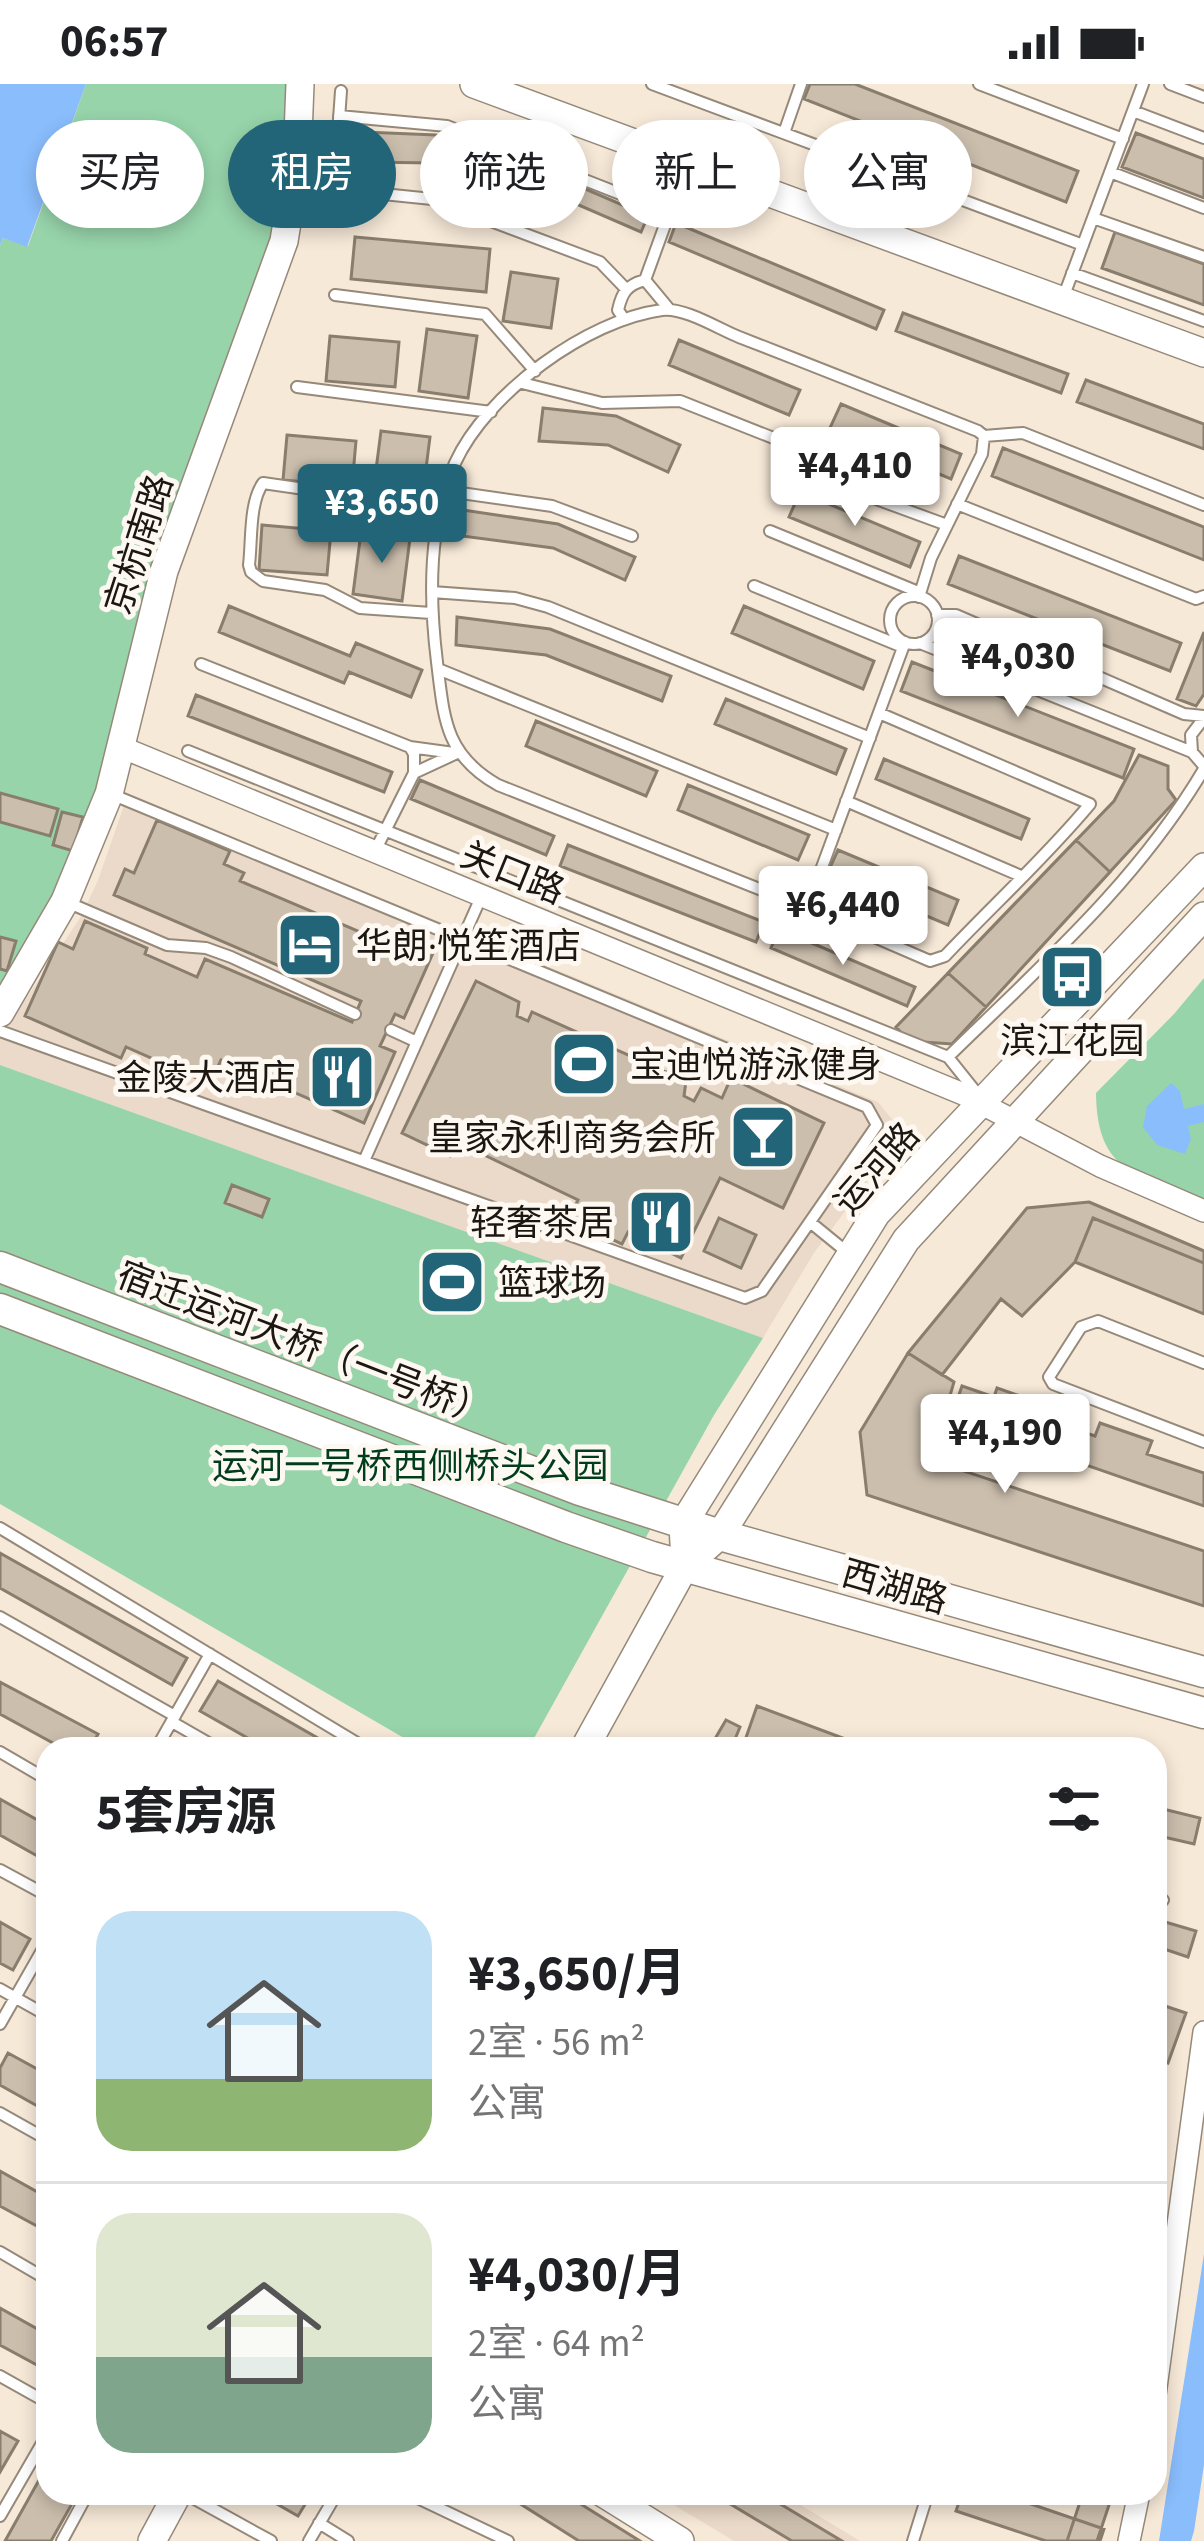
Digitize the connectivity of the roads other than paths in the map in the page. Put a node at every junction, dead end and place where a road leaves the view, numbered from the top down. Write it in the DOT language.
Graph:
graph roads {
  1 [pos="301,84"];
  2 [pos="474,84"];
  3 [pos="652,84"];
  4 [pos="801,84"];
  5 [pos="979,84"];
  6 [pos="1143,84"];
  7 [pos="1170,84"];
  8 [pos="341,91"];
  9 [pos="1204,97"];
  10 [pos="1133,111"];
  11 [pos="339,116"];
  12 [pos="784,133"];
  13 [pos="612,135"];
  14 [pos="1204,138"];
  15 [pos="1123,139"];
  16 [pos="1110,172"];
  17 [pos="612,191"];
  18 [pos="780,197"];
  19 [pos="1204,208"];
  20 [pos="1093,218"];
  21 [pos="664,228"];
  22 [pos="1083,244"];
  23 [pos="1204,257"];
  24 [pos="1072,273"];
  25 [pos="645,280"];
  26 [pos="626,289"];
  27 [pos="335,296"];
  28 [pos="1062,301"];
  29 [pos="669,309"];
  30 [pos="624,319"];
  31 [pos="1204,321"];
  32 [pos="1204,353"];
  33 [pos="535,371"];
  34 [pos="522,382"];
  35 [pos="297,388"];
  36 [pos="491,412"];
  37 [pos="984,436"];
  38 [pos="447,491"];
  39 [pos="958,504"];
  40 [pos="1204,505"];
  41 [pos="442,508"];
  42 [pos="947,525"];
  43 [pos="770,531"];
  44 [pos="632,536"];
  45 [pos="754,586"];
  46 [pos="432,592"];
  47 [pos="1204,596"];
  48 [pos="919,597"];
  49 [pos="431,613"];
  50 [pos="937,615"];
  51 [pos="905,643"];
  52 [pos="920,643"];
  53 [pos="201,664"];
  54 [pos="438,669"];
  55 [pos="879,713"];
  56 [pos="1204,717"];
  57 [pos="870,738"];
  58 [pos="121,747"];
  59 [pos="410,748"];
  60 [pos="188,751"];
  61 [pos="1192,752"];
  62 [pos="457,753"];
  63 [pos="1204,768"];
  64 [pos="414,772"];
  65 [pos="110,794"];
  66 [pos="846,800"];
  67 [pos="836,830"];
  68 [pos="380,840"];
  69 [pos="1204,867"];
  70 [pos="1021,876"];
  71 [pos="482,895"];
  72 [pos="65,901"];
  73 [pos="807,908"];
  74 [pos="1204,916"];
  75 [pos="461,941"];
  76 [pos="0,1013"];
  77 [pos="355,1014"];
  78 [pos="391,1030"];
  79 [pos="0,1031"];
  80 [pos="417,1042"];
  81 [pos="948,1058"];
  82 [pos="984,1102"];
  83 [pos="1019,1120"];
  84 [pos="364,1162"];
  85 [pos="1204,1211"];
  86 [pos="810,1222"];
  87 [pos="850,1255"];
  88 [pos="0,1268"];
  89 [pos="0,1309"];
  90 [pos="1204,1363"];
  91 [pos="1204,1442"];
  92 [pos="580,1490"];
  93 [pos="683,1524"];
  94 [pos="0,1528"];
  95 [pos="720,1535"];
  96 [pos="685,1566"];
  97 [pos="0,1617"];
  98 [pos="210,1654"];
  99 [pos="1204,1672"];
  100 [pos="1204,1713"];
  101 [pos="173,1719"];
  102 [pos="163,1737"];
  103 [pos="201,1737"];
  104 [pos="348,1737"];
  105 [pos="591,1737"];
  106 [pos="0,1752"];
  107 [pos="36,1773"];
  108 [pos="0,1870"];
  109 [pos="36,1890"];
  110 [pos="36,1961"];
  111 [pos="0,1989"];
  112 [pos="15,1997"];
  113 [pos="36,2009"];
  114 [pos="0,2024"];
  115 [pos="1204,2032"];
  116 [pos="0,2114"];
  117 [pos="36,2134"];
  118 [pos="0,2252"];
  119 [pos="1167,2272"];
  120 [pos="36,2273"];
  121 [pos="0,2376"];
  122 [pos="36,2396"];
  123 [pos="36,2452"];
  124 [pos="82,2505"];
  125 [pos="174,2505"];
  126 [pos="204,2505"];
  127 [pos="330,2505"];
  128 [pos="432,2505"];
  129 [pos="623,2505"];
  130 [pos="924,2505"];
  131 [pos="1136,2505"];
  132 [pos="2,2506"];
  133 [pos="319,2523"];
  134 [pos="62,2541"];
  135 [pos="152,2541"];
  136 [pos="271,2541"];
  137 [pos="309,2541"];
  138 [pos="348,2541"];
  139 [pos="508,2541"];
  140 [pos="680,2541"];
  141 [pos="914,2541"];
  142 [pos="1129,2541"];
  1 -- 58 [label="street, 京杭南路"];
  2 -- 13 [label="street"];
  3 -- 12 [label="lane"];
  4 -- 12 [label="lane"];
  5 -- 15 [label="lane"];
  6 -- 10 [label="lane"];
  7 -- 9 [label="lane"];
  8 -- 11 [label="lane"];
  10 -- 14 [label="lane"];
  10 -- 15 [label="lane"];
  11 -- 17 [label="lane"];
  11 -- 26 [label="lane"];
  12 -- 22 [label="lane"];
  15 -- 16 [label="lane"];
  16 -- 19 [label="lane"];
  16 -- 20 [label="lane"];
  18 -- 28 [label="street"];
  20 -- 22 [label="lane"];
  20 -- 23 [label="lane"];
  21 -- 25 [label="lane"];
  22 -- 24 [label="lane"];
  24 -- 28 [label="lane"];
  24 -- 31 [label="lane"];
  25 -- 26 [label="lane"];
  25 -- 29 [label="lane"];
  26 -- 30 [label="lane"];
  27 -- 33 [label="lane"];
  28 -- 32 [label="street"];
  29 -- 30 [label="lane"];
  29 -- 37 [label="lane"];
  30 -- 33 [label="lane"];
  33 -- 34 [label="lane"];
  34 -- 36 [label="lane"];
  34 -- 42 [label="lane"];
  35 -- 36 [label="lane"];
  36 -- 38 [label="lane"];
  37 -- 39 [label="lane"];
  37 -- 40 [label="lane"];
  38 -- 41 [label="lane"];
  38 -- 44 [label="lane"];
  39 -- 42 [label="lane"];
  39 -- 47 [label="lane"];
  41 -- 46 [label="lane"];
  41 -- 49 [label="lane"];
  42 -- 48 [label="lane"];
  43 -- 48 [label="lane"];
  45 -- 51 [label="lane"];
  46 -- 49 [label="lane"];
  46 -- 57 [label="lane"];
  48 -- 50 [label="lane"];
  48 -- 51 [label="lane"];
  49 -- 54 [label="lane"];
  50 -- 52 [label="lane"];
  50 -- 56 [label="lane"];
  51 -- 52 [label="lane"];
  51 -- 55 [label="lane"];
  52 -- 61 [label="lane"];
  53 -- 59 [label="lane"];
  54 -- 62 [label="lane"];
  54 -- 67 [label="lane"];
  55 -- 57 [label="lane"];
  55 -- 70 [label="lane"];
  56 -- 61 [label="lane"];
  57 -- 66 [label="lane"];
  58 -- 65 [label="street, 京杭南路"];
  58 -- 68 [label="street, 关口路"];
  59 -- 62 [label="lane"];
  59 -- 64 [label="lane"];
  60 -- 68 [label="lane"];
  61 -- 63 [label="lane"];
  62 -- 64 [label="lane"];
  62 -- 73 [label="lane"];
  63 -- 81 [label="lane"];
  64 -- 68 [label="lane"];
  65 -- 72 [label="street, 京杭南路"];
  65 -- 75 [label="lane"];
  66 -- 67 [label="lane"];
  66 -- 70 [label="lane"];
  67 -- 73 [label="lane"];
  68 -- 71 [label="street, 关口路"];
  68 -- 81 [label="lane"];
  69 -- 82 [label="street, 运河路"];
  70 -- 73 [label="lane"];
  71 -- 75 [label="lane"];
  71 -- 82 [label="street, 关口路"];
  72 -- 76 [label="street, 京杭南路"];
  72 -- 77 [label="lane"];
  74 -- 83 [label="street, 运河路"];
  75 -- 80 [label="lane"];
  75 -- 86 [label="lane"];
  78 -- 80 [label="lane"];
  79 -- 84 [label="lane"];
  80 -- 84 [label="lane"];
  81 -- 82 [label="lane"];
  82 -- 83 [label="street, 关口路"];
  82 -- 87 [label="street, 运河路"];
  83 -- 85 [label="street, 关口路"];
  83 -- 95 [label="street, 运河路"];
  84 -- 86 [label="lane"];
  86 -- 87 [label="lane"];
  87 -- 93 [label="street, 运河路"];
  88 -- 92 [label="main road, 宿迁运河大桥（一号桥）"];
  89 -- 96 [label="main road, 西湖路"];
  90 -- 91 [label="lane"];
  92 -- 93 [label="main road, 西湖路"];
  93 -- 95 [label="main road, 西湖路"];
  93 -- 96 [label="street"];
  94 -- 98 [label="lane"];
  95 -- 96 [label="street, 运河路"];
  95 -- 99 [label="main road, 西湖路"];
  96 -- 100 [label="main road, 西湖路"];
  96 -- 105 [label="street, 运河路"];
  97 -- 101 [label="lane"];
  98 -- 101 [label="lane"];
  98 -- 104 [label="lane"];
  101 -- 102 [label="lane"];
  101 -- 103 [label="lane"];
  106 -- 107 [label="lane"];
  108 -- 109 [label="lane"];
  110 -- 112 [label="lane"];
  111 -- 112 [label="lane"];
  112 -- 113 [label="lane"];
  112 -- 114 [label="lane"];
  115 -- 119 [label="street"];
  116 -- 117 [label="lane"];
  118 -- 120 [label="lane"];
  121 -- 122 [label="lane"];
  123 -- 132 [label="lane"];
  124 -- 134 [label="lane"];
  125 -- 135 [label="street"];
  126 -- 136 [label="lane"];
  127 -- 133 [label="lane"];
  128 -- 139 [label="lane"];
  129 -- 140 [label="street"];
  130 -- 141 [label="lane"];
  131 -- 142 [label="street"];
  133 -- 137 [label="lane"];
  133 -- 138 [label="lane"];
}
